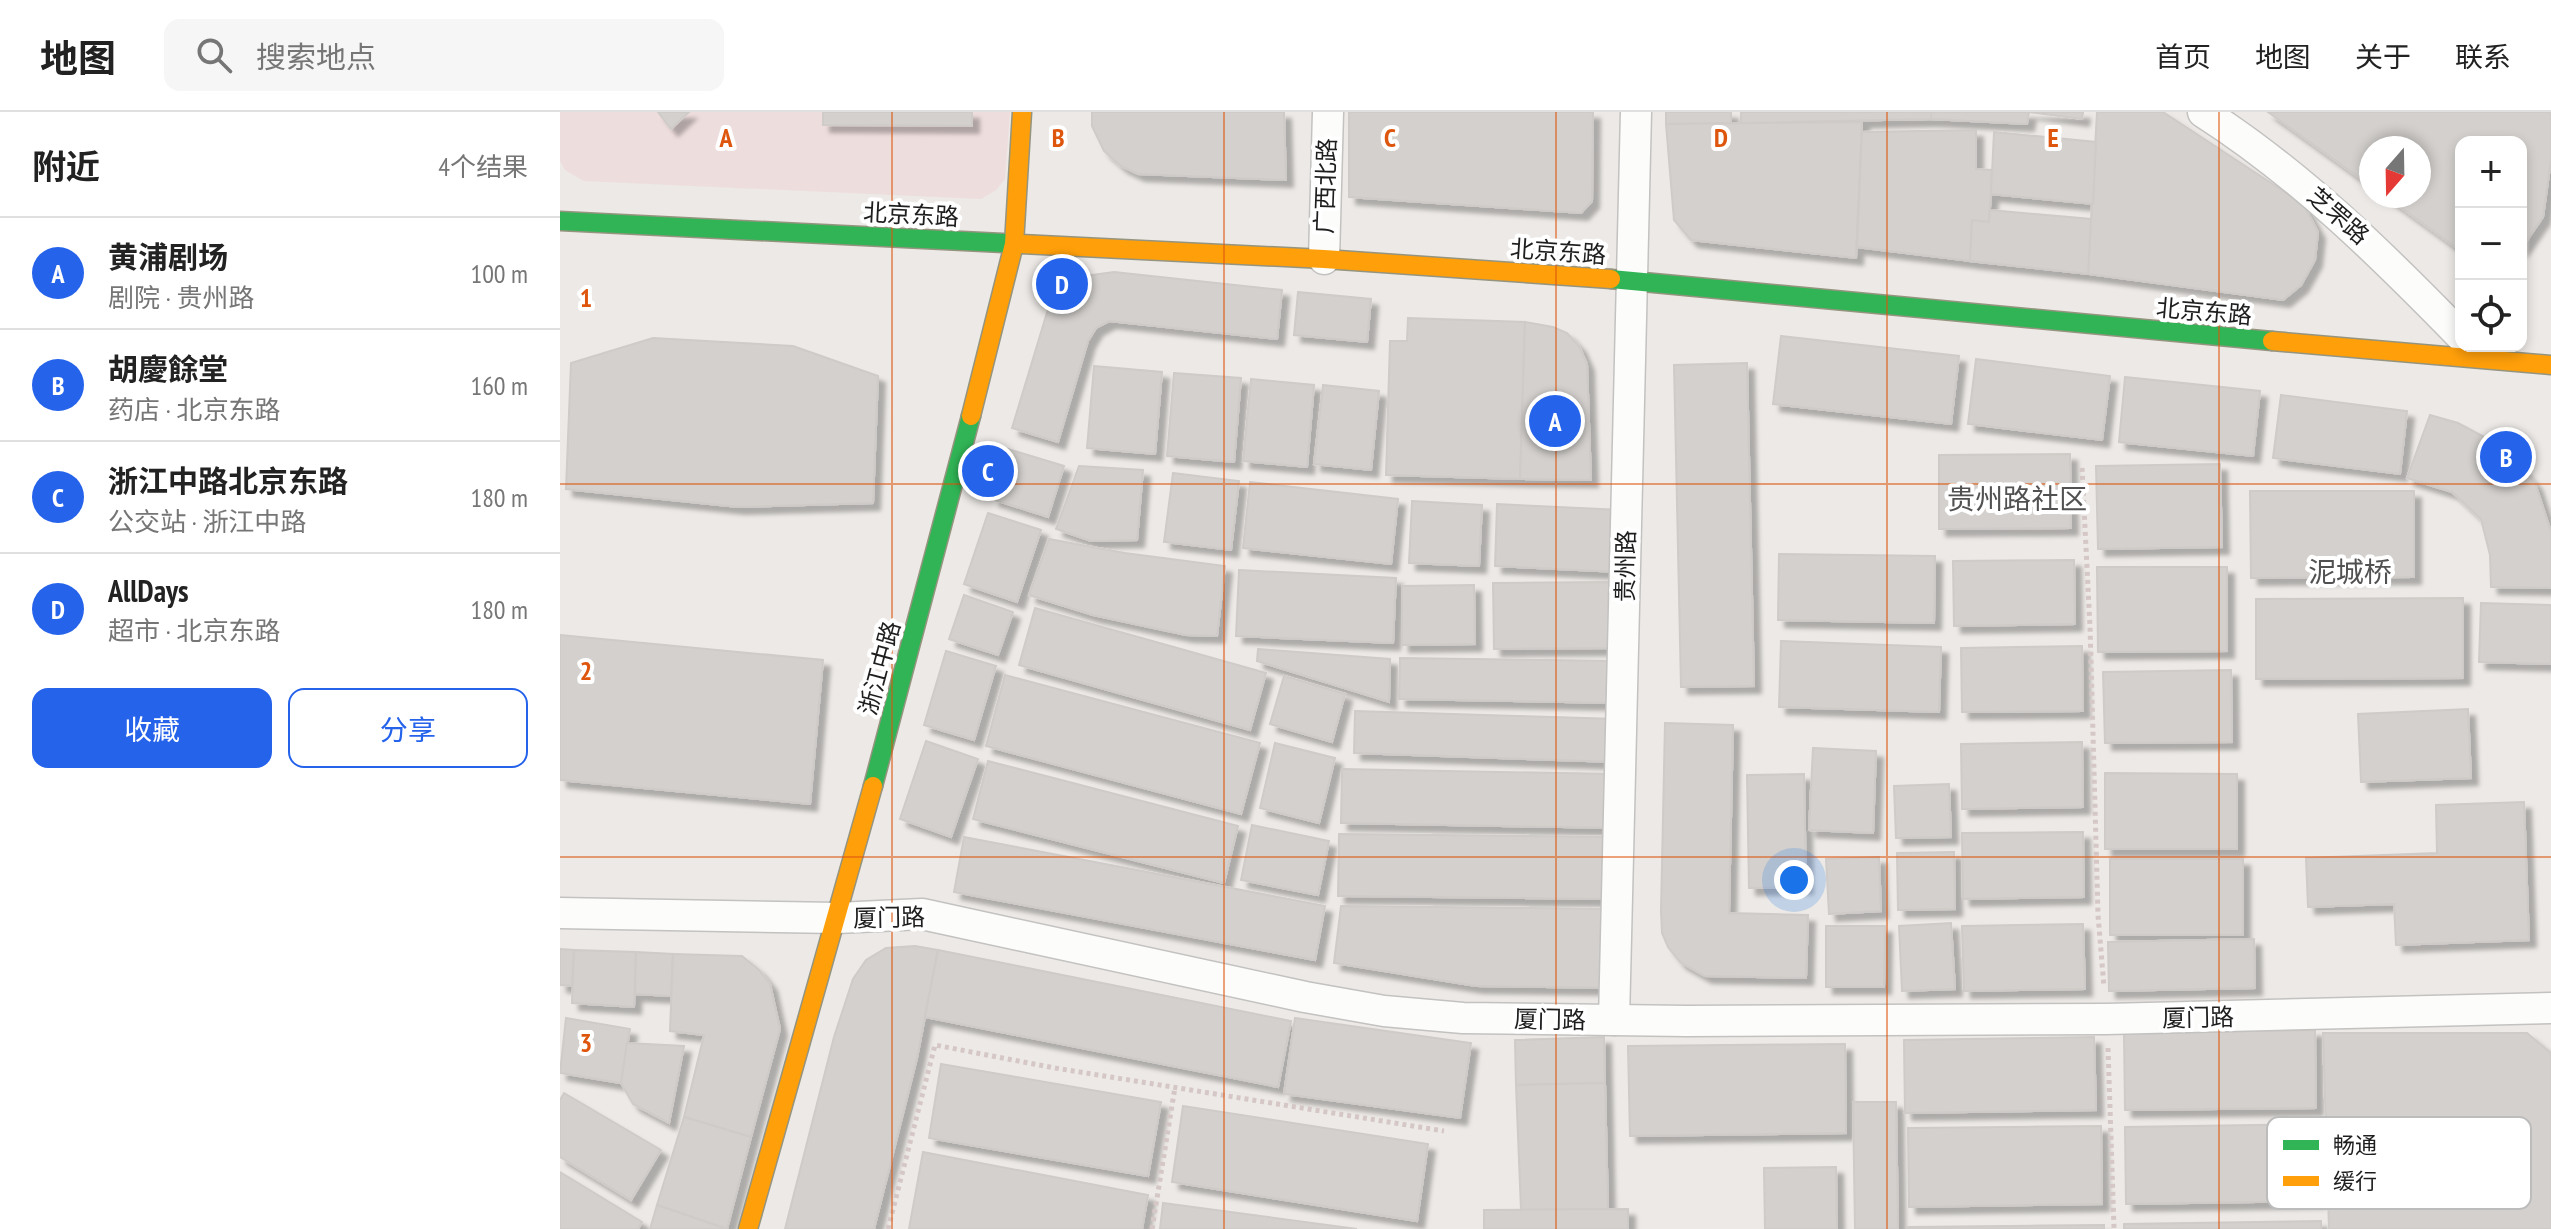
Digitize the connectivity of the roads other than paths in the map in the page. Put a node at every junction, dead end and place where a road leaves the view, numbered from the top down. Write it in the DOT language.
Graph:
graph roads {
  1 [pos="1022,112"];
  2 [pos="1328,112"];
  3 [pos="1636,112"];
  4 [pos="2216,116"];
  5 [pos="560,221"];
  6 [pos="1014,244"];
  7 [pos="1324,259"];
  8 [pos="1633,281"];
  9 [pos="2455,330"];
  10 [pos="2455,351"];
  11 [pos="2477,352"];
  12 [pos="2551,365"];
  13 [pos="560,913"];
  14 [pos="837,918"];
  15 [pos="2551,1008"];
  16 [pos="1614,1020"];
  17 [pos="748,1229"];
  1 -- 6 [label="main road, 浙江中路"];
  2 -- 7 [label="street, 广西北路"];
  3 -- 8 [label="street, 贵州路"];
  4 -- 9 [label="street, 芝罘路"];
  5 -- 6 [label="main road, 北京东路"];
  6 -- 7 [label="main road, 北京东路"];
  6 -- 14 [label="main road, 浙江中路"];
  7 -- 8 [label="main road, 北京东路"];
  8 -- 10 [label="main road, 北京东路"];
  8 -- 16 [label="street, 贵州路"];
  11 -- 12 [label="main road, 北京东路"];
  13 -- 14 [label="street, 厦门路"];
  14 -- 16 [label="street, 厦门路"];
  14 -- 17 [label="main road, 浙江中路"];
  15 -- 16 [label="street, 厦门路"];
}
